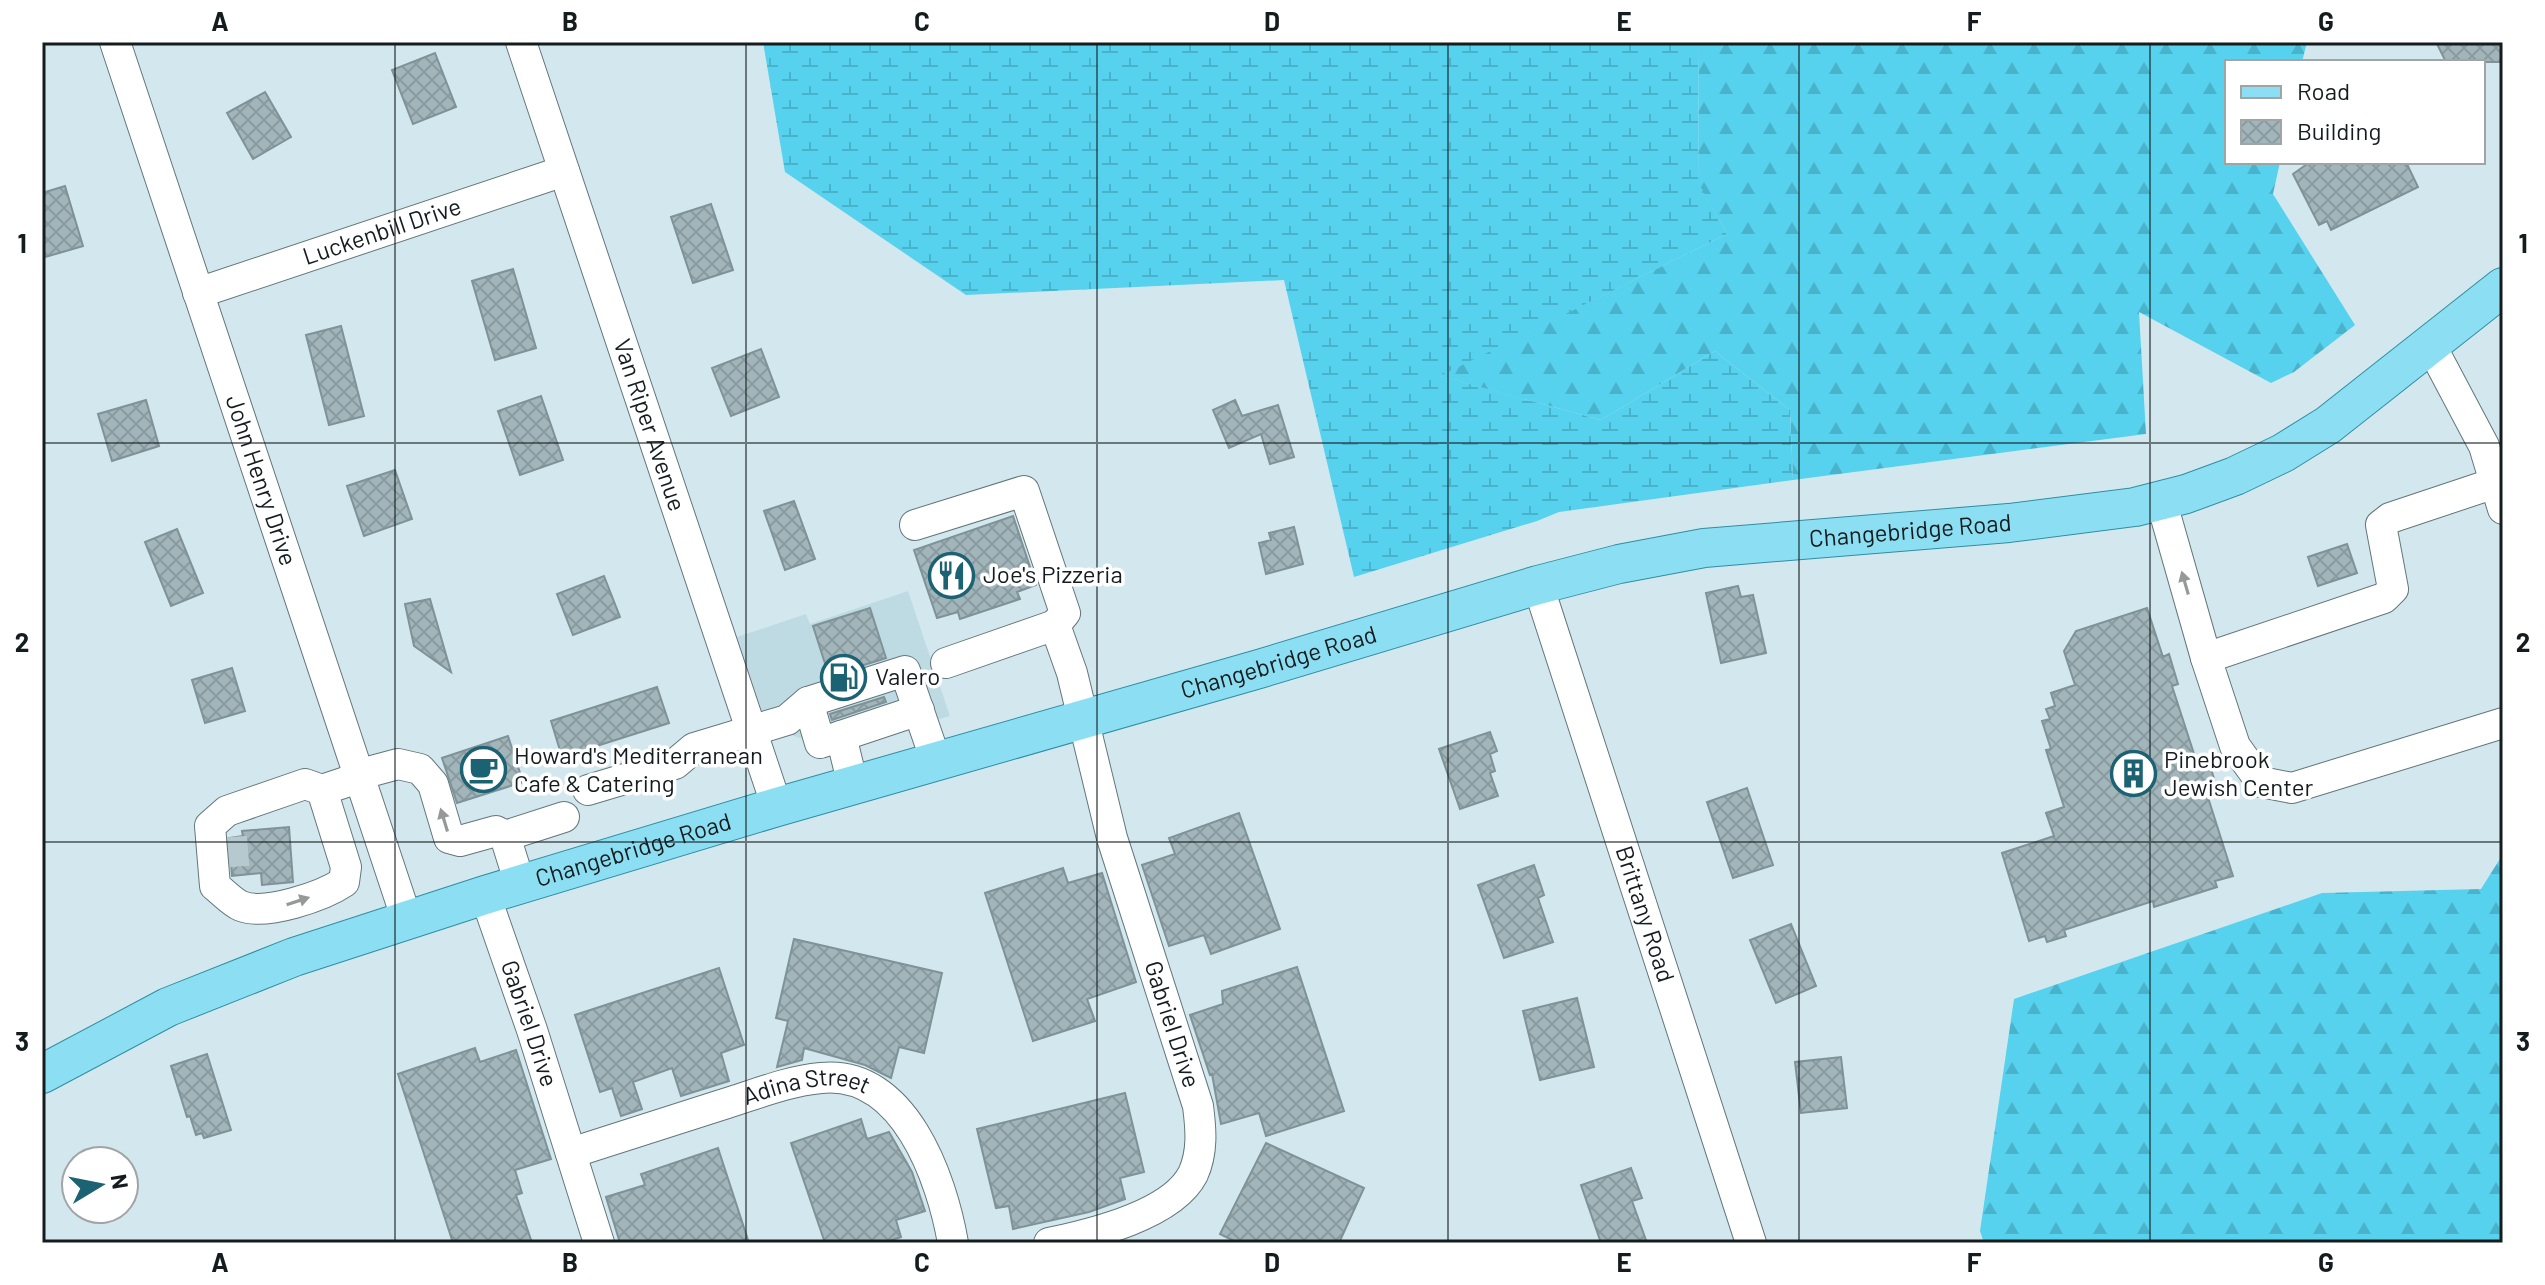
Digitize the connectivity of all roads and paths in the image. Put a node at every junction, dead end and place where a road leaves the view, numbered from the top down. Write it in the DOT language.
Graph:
graph roads {
  1 [pos="115,42"];
  2 [pos="521,42"];
  3 [pos="564,171"];
  4 [pos="2503,287"];
  5 [pos="198,293"];
  6 [pos="2430,344"];
  7 [pos="2499,496"];
  8 [pos="2161,500"];
  9 [pos="915,525"];
  10 [pos="1538,585"];
  11 [pos="1055,625"];
  12 [pos="2206,658"];
  13 [pos="946,663"];
  14 [pos="808,702"];
  15 [pos="919,710"];
  16 [pos="1082,719"];
  17 [pos="2503,723"];
  18 [pos="753,732"];
  19 [pos="841,736"];
  20 [pos="936,761"];
  21 [pos="358,776"];
  22 [pos="853,785"];
  23 [pos="322,790"];
  24 [pos="588,790"];
  25 [pos="777,807"];
  26 [pos="564,817"];
  27 [pos="505,836"];
  28 [pos="235,876"];
  29 [pos="520,884"];
  30 [pos="485,895"];
  31 [pos="241,906"];
  32 [pos="407,920"];
  33 [pos="42,1074"];
  34 [pos="571,1153"];
  35 [pos="599,1243"];
  36 [pos="953,1243"];
  37 [pos="1049,1243"];
  38 [pos="1751,1243"];
  1 -- 5 [label="street, John Henry Drive"];
  2 -- 3 [label="street, Van Riper Avenue"];
  3 -- 5 [label="street, Luckenbill Drive"];
  3 -- 18 [label="street, Van Riper Avenue"];
  4 -- 6 [label="main road, Changebridge Road"];
  5 -- 21 [label="street, John Henry Drive"];
  6 -- 7 [label="street"];
  6 -- 8 [label="main road, Changebridge Road"];
  7 -- 12 [label="street"];
  8 -- 10 [label="main road, Changebridge Road"];
  12 -- 8 [label="street, one-way"];
  9 -- 11 [label="street"];
  10 -- 16 [label="main road, Changebridge Road"];
  10 -- 38 [label="street, Brittany Road"];
  11 -- 13 [label="street"];
  11 -- 16 [label="street, Gabriel Drive"];
  12 -- 17 [label="street"];
  14 -- 15 [label="street"];
  14 -- 18 [label="street"];
  14 -- 19 [label="street"];
  15 -- 19 [label="street"];
  15 -- 20 [label="street"];
  16 -- 20 [label="main road, Changebridge Road"];
  16 -- 37 [label="street, Gabriel Drive"];
  18 -- 24 [label="street"];
  18 -- 25 [label="street, Van Riper Avenue"];
  19 -- 22 [label="street"];
  20 -- 22 [label="main road, Changebridge Road"];
  21 -- 23 [label="street"];
  27 -- 21 [label="street, one-way"];
  21 -- 32 [label="street, John Henry Drive"];
  22 -- 25 [label="main road, Changebridge Road"];
  31 -- 23 [label="street, one-way"];
  23 -- 31 [label="street"];
  25 -- 29 [label="main road, Changebridge Road"];
  26 -- 27 [label="street"];
  27 -- 29 [label="street"];
  28 -- 31 [label="street"];
  29 -- 30 [label="main road, Changebridge Road"];
  30 -- 32 [label="main road, Changebridge Road"];
  30 -- 34 [label="street, Gabriel Drive"];
  32 -- 33 [label="main road, Changebridge Road"];
  34 -- 35 [label="street, Gabriel Drive"];
  34 -- 36 [label="street, Adina Street"];
}
